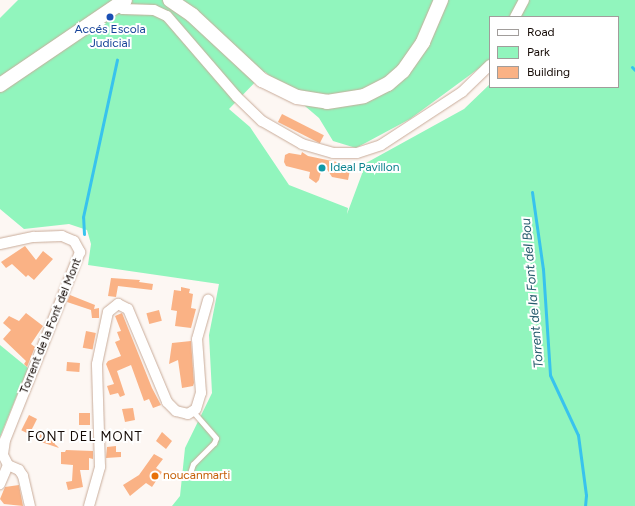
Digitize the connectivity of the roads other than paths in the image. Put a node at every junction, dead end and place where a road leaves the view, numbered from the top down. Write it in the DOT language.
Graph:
graph roads {
  1 [pos="170,0"];
  2 [pos="441,0"];
  3 [pos="524,0"];
  4 [pos="120,2"];
  5 [pos="516,16"];
  6 [pos="489,66"];
  7 [pos="0,85"];
  8 [pos="0,244"];
  9 [pos="208,300"];
  10 [pos="194,412"];
  11 [pos="8,465"];
  12 [pos="190,473"];
  13 [pos="0,484"];
  14 [pos="30,506"];
  15 [pos="90,506"];
  1 -- 2 [label="street"];
  3 -- 5 [label="street"];
  4 -- 6 [label="street"];
  4 -- 7 [label="street"];
  8 -- 11 [label="street, Torrent de la Font del Mont"];
  9 -- 10 [label="street"];
  10 -- 12 [label="lane"];
  10 -- 15 [label="street"];
  11 -- 13 [label="street"];
  11 -- 14 [label="street"];
}
